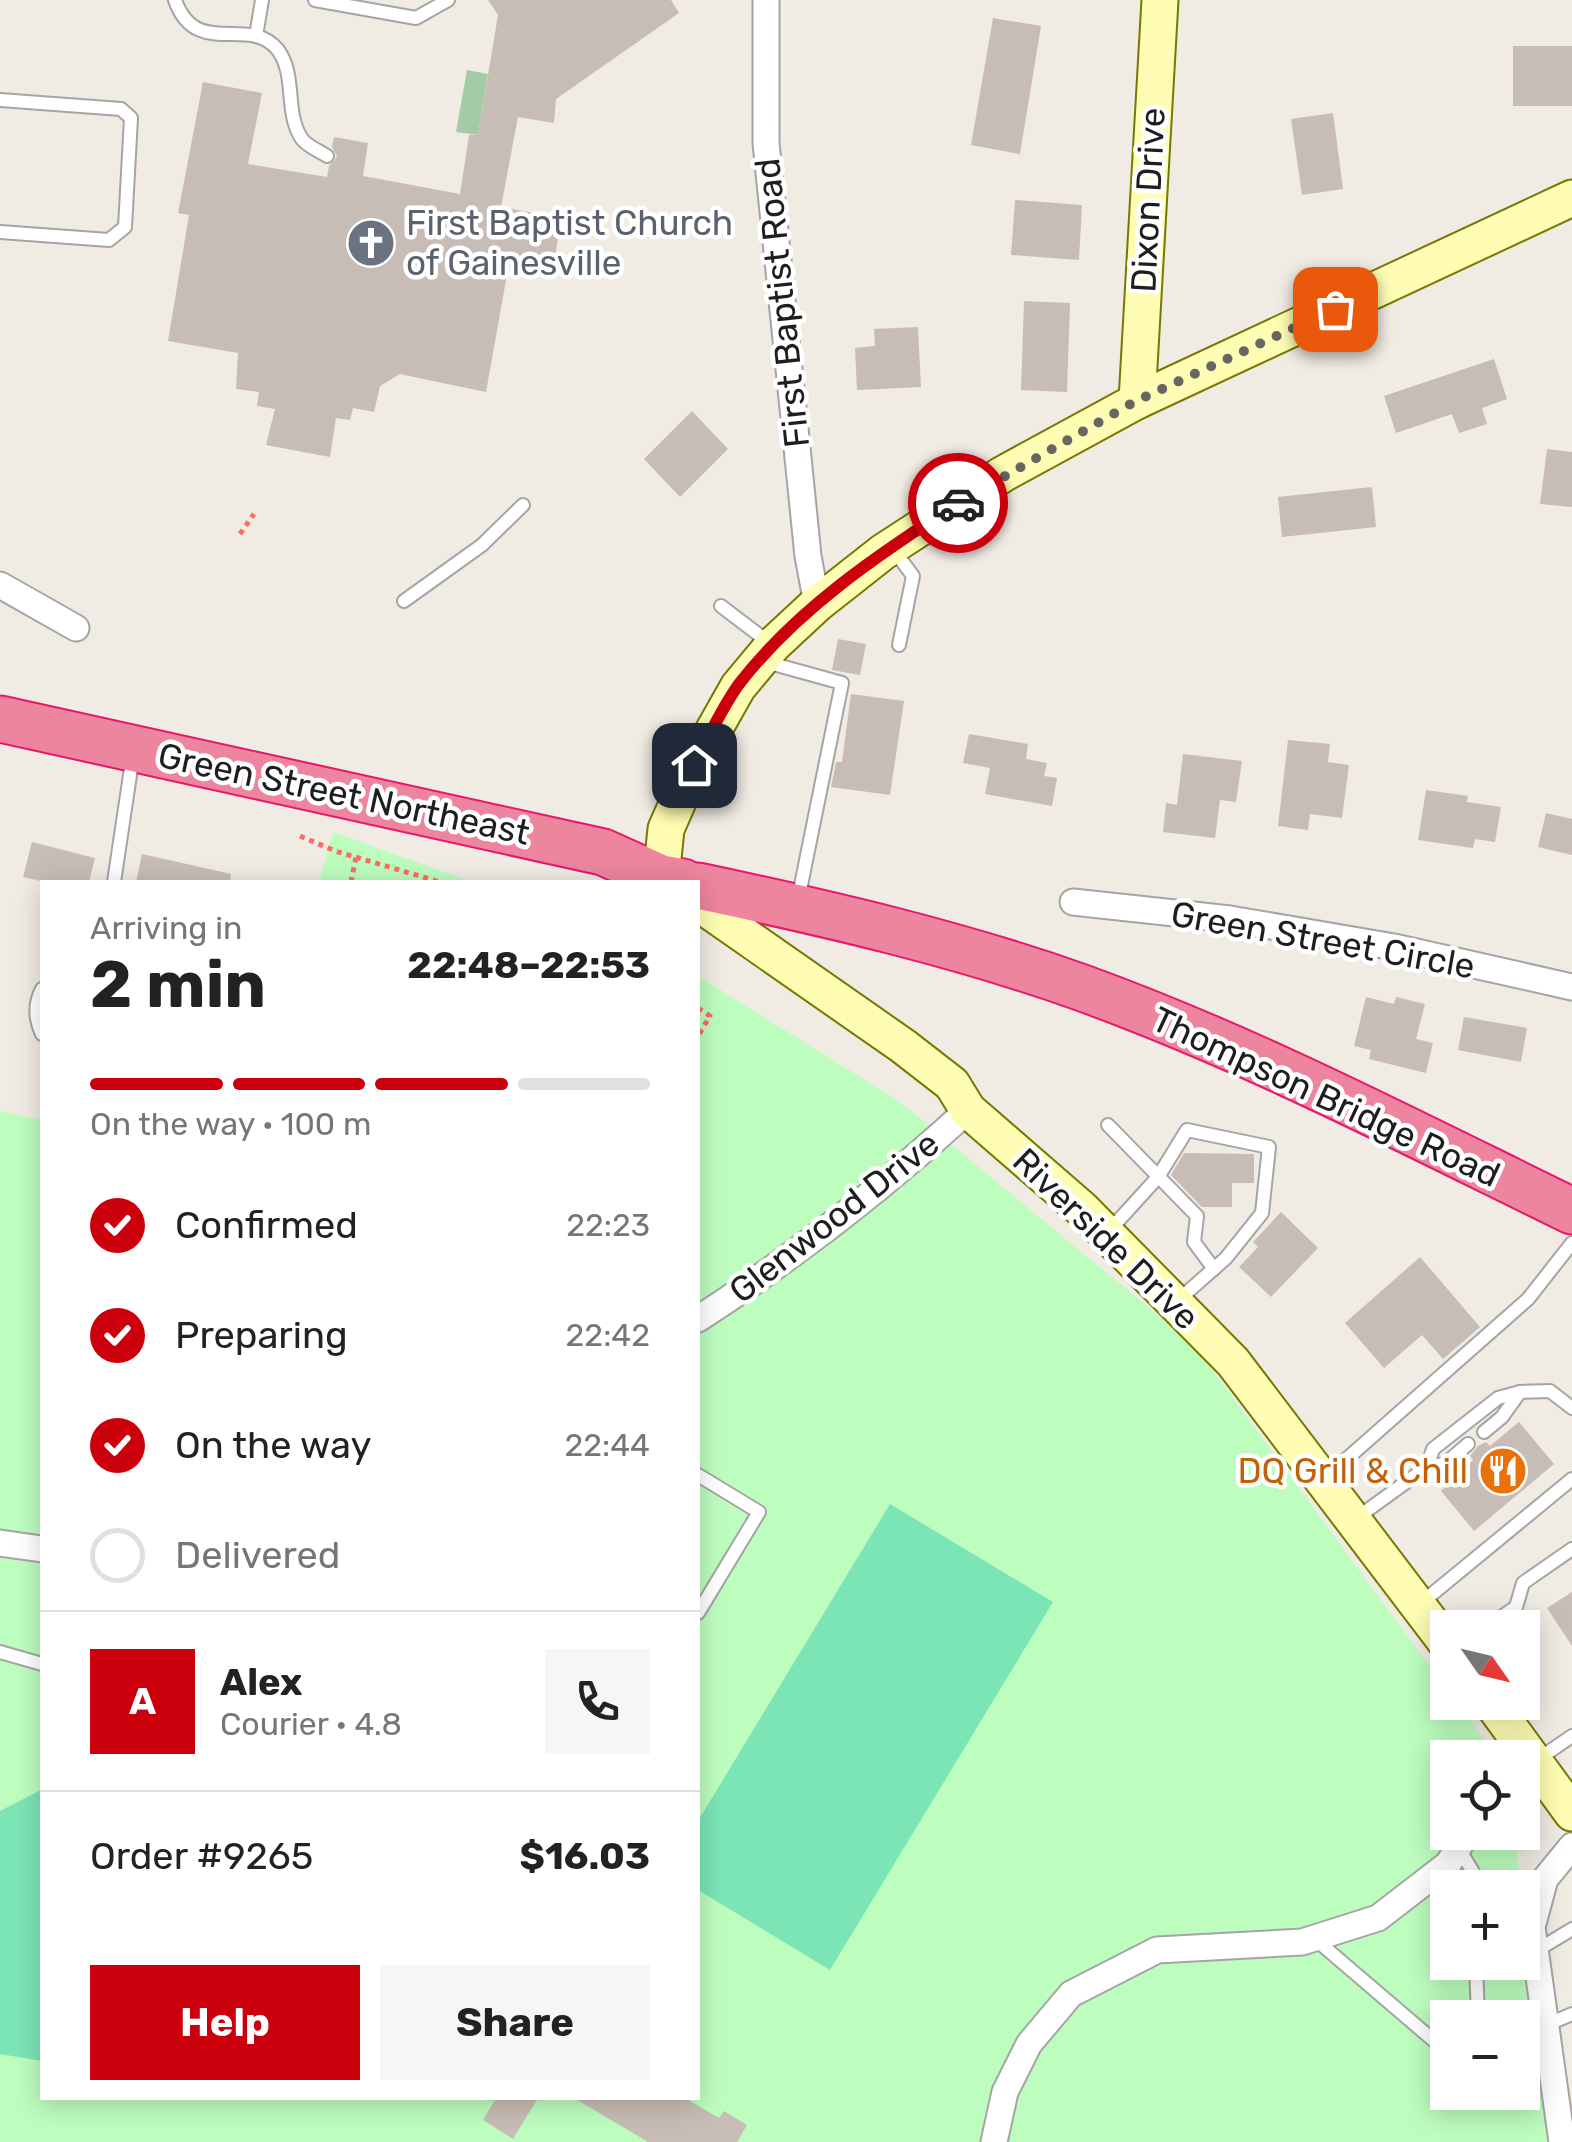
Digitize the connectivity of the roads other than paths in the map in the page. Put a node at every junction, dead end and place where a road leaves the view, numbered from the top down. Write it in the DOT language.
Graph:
graph roads {
  1 [pos="175,0"];
  2 [pos="262,0"];
  3 [pos="315,0"];
  4 [pos="448,0"];
  5 [pos="766,0"];
  6 [pos="1160,0"];
  7 [pos="256,36"];
  8 [pos="0,100"];
  9 [pos="326,156"];
  10 [pos="1572,198"];
  11 [pos="0,232"];
  12 [pos="1136,401"];
  13 [pos="524,505"];
  14 [pos="892,546"];
  15 [pos="0,585"];
  16 [pos="404,601"];
  17 [pos="817,604"];
  18 [pos="721,606"];
  19 [pos="76,628"];
  20 [pos="899,645"];
  21 [pos="766,652"];
  22 [pos="0,719"];
  23 [pos="134,748"];
  24 [pos="114,880"];
  25 [pos="672,880"];
  26 [pos="677,880"];
  27 [pos="700,887"];
  28 [pos="1073,902"];
  29 [pos="700,904"];
  30 [pos="797,907"];
  31 [pos="1078,987"];
  32 [pos="1572,987"];
  33 [pos="40,992"];
  34 [pos="40,1030"];
  35 [pos="968,1110"];
  36 [pos="1108,1126"];
  37 [pos="1158,1177"];
  38 [pos="1572,1211"];
  39 [pos="1106,1234"];
  40 [pos="1572,1242"];
  41 [pos="1214,1268"];
  42 [pos="1175,1304"];
  43 [pos="700,1318"];
  44 [pos="1520,1392"];
  45 [pos="1572,1408"];
  46 [pos="1484,1432"];
  47 [pos="1468,1444"];
  48 [pos="1427,1467"];
  49 [pos="700,1476"];
  50 [pos="1322,1480"];
  51 [pos="1572,1480"];
  52 [pos="1354,1521"];
  53 [pos="0,1543"];
  54 [pos="40,1549"];
  55 [pos="1572,1549"];
  56 [pos="1418,1606"];
  57 [pos="700,1610"];
  58 [pos="1512,1610"];
  59 [pos="1430,1622"];
  60 [pos="0,1652"];
  61 [pos="40,1663"];
  62 [pos="1572,1736"];
  63 [pos="1540,1746"];
  64 [pos="1540,1775"];
  65 [pos="1572,1813"];
  66 [pos="1572,1846"];
  67 [pos="1457,1850"];
  68 [pos="1540,1900"];
  69 [pos="1572,1929"];
  70 [pos="1314,1938"];
  71 [pos="1540,1949"];
  72 [pos="1540,1980"];
  73 [pos="1572,2014"];
  74 [pos="1546,2025"];
  75 [pos="1430,2037"];
  76 [pos="1566,2110"];
  77 [pos="994,2142"];
  78 [pos="1548,2142"];
  79 [pos="1562,2142"];
  1 -- 7 [label="lane"];
  2 -- 7 [label="lane"];
  3 -- 4 [label="lane"];
  5 -- 17 [label="street, First Baptist Road"];
  6 -- 12 [label="street, Dixon Drive"];
  7 -- 9 [label="lane"];
  8 -- 11 [label="lane"];
  10 -- 12 [label="street"];
  12 -- 14 [label="street"];
  13 -- 16 [label="lane"];
  14 -- 17 [label="street"];
  14 -- 20 [label="lane"];
  15 -- 19 [label="street"];
  17 -- 21 [label="street"];
  18 -- 21 [label="lane"];
  21 -- 26 [label="street"];
  21 -- 30 [label="lane"];
  22 -- 23 [label="highway, Green Street Northeast"];
  23 -- 24 [label="lane"];
  23 -- 25 [label="highway, Green Street Northeast"];
  27 -- 30 [label="highway, Green Street Northeast"];
  28 -- 32 [label="street, Green Street Circle"];
  29 -- 35 [label="street, Riverside Drive"];
  30 -- 31 [label="highway, Green Street Northeast"];
  31 -- 38 [label="highway, Thompson Bridge Road"];
  33 -- 34 [label="lane"];
  35 -- 39 [label="street, Riverside Drive"];
  35 -- 43 [label="street, Glenwood Drive"];
  36 -- 37 [label="lane"];
  37 -- 39 [label="lane"];
  37 -- 41 [label="lane"];
  37 -- 41 [label="lane"];
  39 -- 42 [label="street, Riverside Drive"];
  40 -- 50 [label="lane"];
  41 -- 42 [label="lane"];
  42 -- 50 [label="street, Riverside Drive"];
  44 -- 45 [label="lane"];
  44 -- 46 [label="lane"];
  44 -- 48 [label="lane"];
  47 -- 48 [label="lane"];
  48 -- 52 [label="lane"];
  49 -- 57 [label="lane"];
  50 -- 52 [label="street, Riverside Drive"];
  51 -- 56 [label="lane"];
  52 -- 56 [label="street, Riverside Drive"];
  53 -- 54 [label="street"];
  55 -- 58 [label="lane"];
  56 -- 59 [label="street, Riverside Drive"];
  60 -- 61 [label="lane"];
  62 -- 63 [label="lane"];
  64 -- 65 [label="street"];
  66 -- 68 [label="street"];
  67 -- 70 [label="street"];
  69 -- 71 [label="lane"];
  70 -- 75 [label="lane"];
  70 -- 77 [label="street"];
  72 -- 74 [label="street"];
  73 -- 74 [label="lane"];
  74 -- 76 [label="street"];
  76 -- 78 [label="street"];
  76 -- 79 [label="street"];
}
